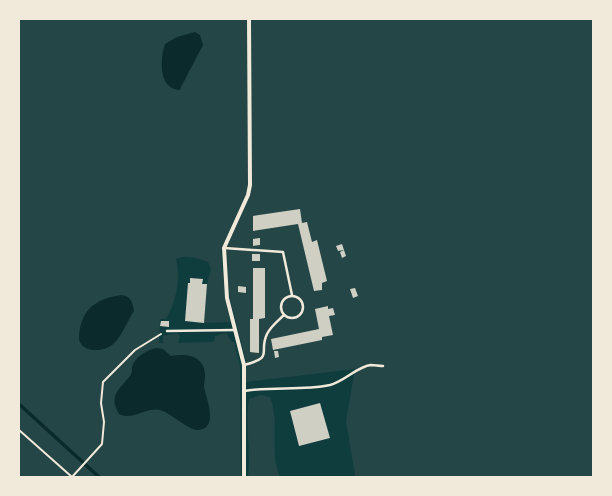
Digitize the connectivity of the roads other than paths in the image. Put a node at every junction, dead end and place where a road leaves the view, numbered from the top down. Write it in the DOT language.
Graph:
graph roads {
  1 [pos="250,19"];
  2 [pos="224,248"];
  3 [pos="292,295"];
  4 [pos="284,315"];
  5 [pos="236,330"];
  6 [pos="168,331"];
  7 [pos="244,365"];
  8 [pos="383,366"];
  9 [pos="244,391"];
  10 [pos="244,477"];
  1 -- 2 [label="street"];
  2 -- 3 [label="lane"];
  2 -- 5 [label="street"];
  3 -- 4 [label="lane"];
  3 -- 4 [label="lane"];
  4 -- 7 [label="lane"];
  5 -- 6 [label="lane"];
  5 -- 7 [label="street"];
  7 -- 9 [label="street"];
  8 -- 9 [label="lane"];
  9 -- 10 [label="street"];
}
